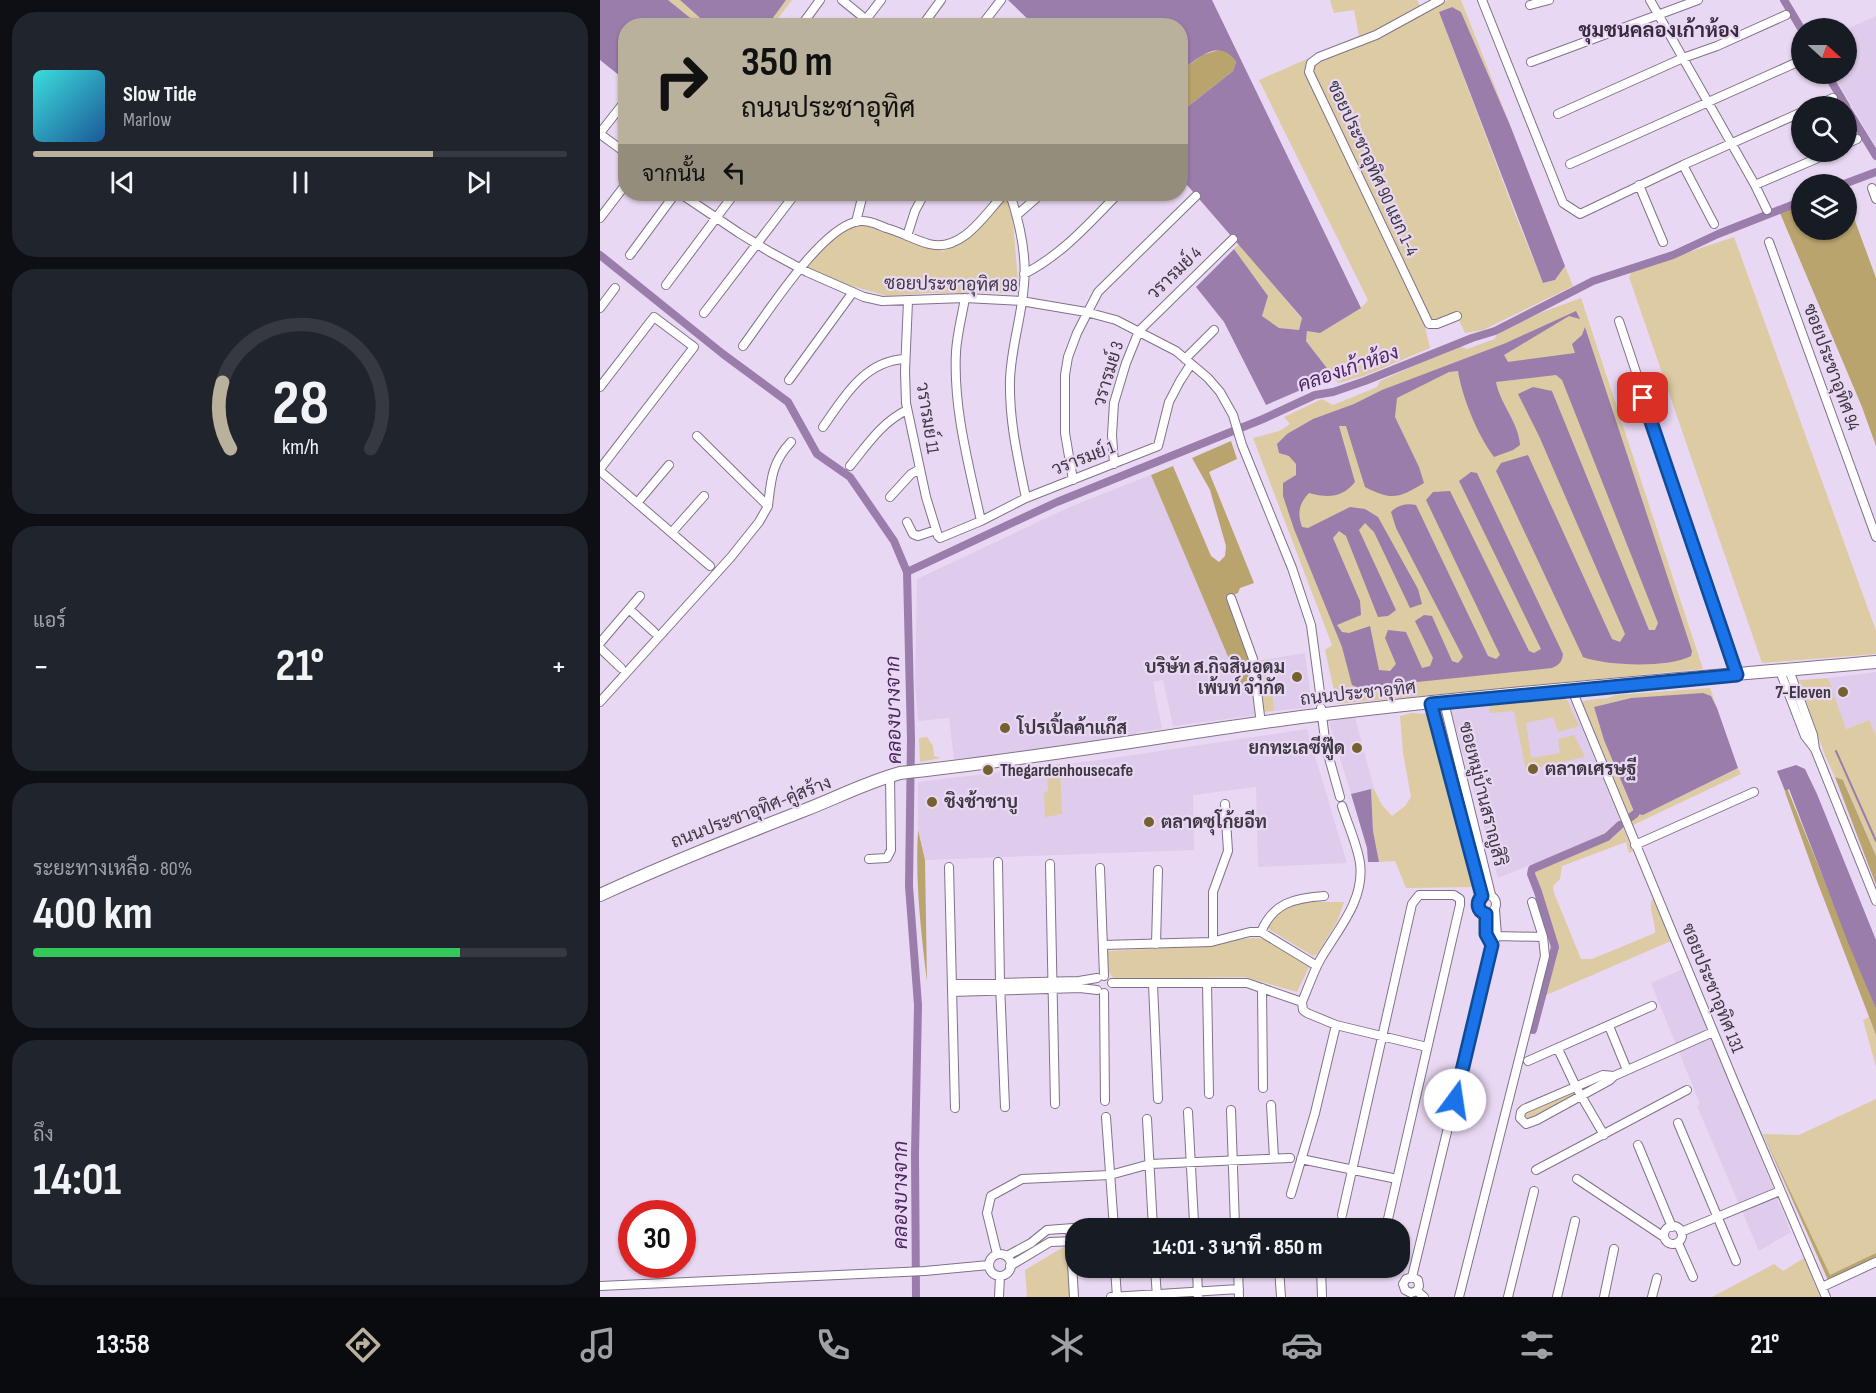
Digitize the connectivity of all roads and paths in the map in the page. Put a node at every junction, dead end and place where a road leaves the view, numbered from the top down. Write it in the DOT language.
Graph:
graph roads {
  1 [pos="820,0"];
  2 [pos="842,0"];
  3 [pos="880,0"];
  4 [pos="941,0"];
  5 [pos="1001,0"];
  6 [pos="1440,0"];
  7 [pos="1482,0"];
  8 [pos="1549,0"];
  9 [pos="1650,0"];
  10 [pos="1698,0"];
  11 [pos="1424,4"];
  12 [pos="1530,5"];
  13 [pos="1786,15"];
  14 [pos="1659,16"];
  15 [pos="807,18"];
  16 [pos="859,18"];
  17 [pos="866,18"];
  18 [pos="928,18"];
  19 [pos="987,18"];
  20 [pos="1683,58"];
  21 [pos="1531,62"];
  22 [pos="1791,65"];
  23 [pos="1708,103"];
  24 [pos="618,110"];
  25 [pos="1558,114"];
  26 [pos="1791,117"];
  27 [pos="600,134"];
  28 [pos="1732,144"];
  29 [pos="618,147"];
  30 [pos="1809,162"];
  31 [pos="1570,164"];
  32 [pos="1683,165"];
  33 [pos="1639,185"];
  34 [pos="1755,185"];
  35 [pos="1872,188"];
  36 [pos="618,194"];
  37 [pos="1196,196"];
  38 [pos="1876,199"];
  39 [pos="670,201"];
  40 [pos="691,201"];
  41 [pos="729,201"];
  42 [pos="790,201"];
  43 [pos="861,201"];
  44 [pos="920,201"];
  45 [pos="998,201"];
  46 [pos="1012,201"];
  47 [pos="1033,201"];
  48 [pos="1111,201"];
  49 [pos="1767,210"];
  50 [pos="1017,215"];
  51 [pos="600,218"];
  52 [pos="716,218"];
  53 [pos="856,222"];
  54 [pos="1714,224"];
  55 [pos="907,236"];
  56 [pos="1233,239"];
  57 [pos="1663,242"];
  58 [pos="1769,242"];
  59 [pos="756,244"];
  60 [pos="630,255"];
  61 [pos="801,269"];
  62 [pos="1024,274"];
  63 [pos="666,285"];
  64 [pos="615,288"];
  65 [pos="853,292"];
  66 [pos="965,298"];
  67 [pos="908,301"];
  68 [pos="1021,301"];
  69 [pos="600,308"];
  70 [pos="1086,312"];
  71 [pos="704,313"];
  72 [pos="1457,316"];
  73 [pos="1619,321"];
  74 [pos="1214,330"];
  75 [pos="1139,331"];
  76 [pos="743,346"];
  77 [pos="905,359"];
  78 [pos="1188,362"];
  79 [pos="789,380"];
  80 [pos="600,387"];
  81 [pos="907,410"];
  82 [pos="823,427"];
  83 [pos="697,436"];
  84 [pos="791,442"];
  85 [pos="1114,464"];
  86 [pos="669,465"];
  87 [pos="850,466"];
  88 [pos="920,469"];
  89 [pos="600,470"];
  90 [pos="1073,480"];
  91 [pos="704,496"];
  92 [pos="890,497"];
  93 [pos="1026,498"];
  94 [pos="637,503"];
  95 [pos="768,506"];
  96 [pos="981,521"];
  97 [pos="907,522"];
  98 [pos="672,531"];
  99 [pos="937,534"];
  100 [pos="1876,537"];
  101 [pos="710,566"];
  102 [pos="640,596"];
  103 [pos="1231,598"];
  104 [pos="629,609"];
  105 [pos="654,632"];
  106 [pos="600,643"];
  107 [pos="600,648"];
  108 [pos="1876,662"];
  109 [pos="621,668"];
  110 [pos="1784,670"];
  111 [pos="1737,675"];
  112 [pos="1572,690"];
  113 [pos="600,702"];
  114 [pos="1444,702"];
  115 [pos="1431,704"];
  116 [pos="1321,707"];
  117 [pos="1261,724"];
  118 [pos="918,771"];
  119 [pos="895,775"];
  120 [pos="1754,792"];
  121 [pos="1340,796"];
  122 [pos="1226,804"];
  123 [pos="1342,806"];
  124 [pos="1635,845"];
  125 [pos="869,860"];
  126 [pos="998,862"];
  127 [pos="1050,864"];
  128 [pos="949,867"];
  129 [pos="1100,868"];
  130 [pos="1158,870"];
  131 [pos="600,895"];
  132 [pos="1324,896"];
  133 [pos="1487,896"];
  134 [pos="1876,901"];
  135 [pos="1532,902"];
  136 [pos="1490,912"];
  137 [pos="1261,932"];
  138 [pos="1497,936"];
  139 [pos="1543,937"];
  140 [pos="1214,941"];
  141 [pos="1156,944"];
  142 [pos="1103,945"];
  143 [pos="1492,945"];
  144 [pos="1317,966"];
  145 [pos="1101,977"];
  146 [pos="1112,983"];
  147 [pos="1207,983"];
  148 [pos="1153,984"];
  149 [pos="1052,985"];
  150 [pos="1000,987"];
  151 [pos="952,988"];
  152 [pos="1262,988"];
  153 [pos="1100,992"];
  154 [pos="1302,1002"];
  155 [pos="1652,1006"];
  156 [pos="1336,1025"];
  157 [pos="1609,1026"];
  158 [pos="1713,1032"];
  159 [pos="1381,1036"];
  160 [pos="1427,1047"];
  161 [pos="1558,1049"];
  162 [pos="1528,1061"];
  163 [pos="1626,1070"];
  164 [pos="1614,1076"];
  165 [pos="1576,1087"];
  166 [pos="1263,1088"];
  167 [pos="1687,1090"];
  168 [pos="1209,1094"];
  169 [pos="1582,1096"];
  170 [pos="1158,1099"];
  171 [pos="1105,1101"];
  172 [pos="1055,1104"];
  173 [pos="1271,1106"];
  174 [pos="1005,1107"];
  175 [pos="955,1108"];
  176 [pos="1231,1110"];
  177 [pos="1188,1112"];
  178 [pos="1106,1118"];
  179 [pos="1147,1119"];
  180 [pos="1678,1123"];
  181 [pos="1604,1135"];
  182 [pos="1638,1145"];
  183 [pos="1274,1158"];
  184 [pos="1290,1158"];
  185 [pos="1301,1159"];
  186 [pos="1232,1160"];
  187 [pos="1191,1162"];
  188 [pos="1150,1164"];
  189 [pos="1351,1169"];
  190 [pos="1536,1170"];
  191 [pos="1110,1175"];
  192 [pos="1397,1179"];
  193 [pos="1577,1179"];
  194 [pos="1534,1191"];
  195 [pos="1780,1191"];
  196 [pos="1291,1194"];
  197 [pos="1342,1215"];
  198 [pos="1113,1218"];
  199 [pos="1153,1218"];
  200 [pos="1194,1218"];
  201 [pos="1235,1218"];
  202 [pos="1388,1218"];
  203 [pos="1718,1218"];
  204 [pos="1575,1221"];
  205 [pos="1672,1227"];
  206 [pos="1065,1229"];
  207 [pos="1681,1232"];
  208 [pos="1664,1237"];
  209 [pos="1065,1241"];
  210 [pos="1678,1242"];
  211 [pos="1614,1249"];
  212 [pos="997,1254"];
  213 [pos="1007,1256"];
  214 [pos="1736,1261"];
  215 [pos="1876,1262"];
  216 [pos="989,1265"];
  217 [pos="1010,1266"];
  218 [pos="1000,1276"];
  219 [pos="1693,1276"];
  220 [pos="1412,1277"];
  221 [pos="1074,1278"];
  222 [pos="1116,1278"];
  223 [pos="1155,1278"];
  224 [pos="1197,1278"];
  225 [pos="1238,1278"];
  226 [pos="1280,1278"];
  227 [pos="1321,1278"];
  228 [pos="1657,1278"];
  229 [pos="600,1286"];
  230 [pos="1822,1287"];
  231 [pos="1239,1293"];
  232 [pos="1198,1294"];
  233 [pos="1412,1294"];
  234 [pos="1156,1296"];
  235 [pos="999,1297"];
  236 [pos="1074,1297"];
  237 [pos="1111,1297"];
  238 [pos="1117,1297"];
  239 [pos="1281,1297"];
  240 [pos="1322,1297"];
  241 [pos="1424,1297"];
  242 [pos="1459,1297"];
  243 [pos="1508,1297"];
  244 [pos="1557,1297"];
  245 [pos="1604,1297"];
  246 [pos="1652,1297"];
  247 [pos="1826,1297"];
  1 -- 15 [label="street"];
  2 -- 16 [label="street"];
  3 -- 17 [label="street"];
  4 -- 18 [label="street"];
  5 -- 19 [label="street"];
  6 -- 11 [label="street, ซอยประชาอุทิศ 90 แยก 1-4"];
  7 -- 33 [label="street"];
  8 -- 12 [label="street"];
  9 -- 14 [label="street"];
  10 -- 14 [label="street"];
  11 -- 72 [label="street, ซอยประชาอุทิศ 90 แยก 1-4"];
  13 -- 20 [label="street"];
  14 -- 20 [label="street"];
  14 -- 21 [label="street"];
  20 -- 23 [label="street"];
  20 -- 25 [label="street"];
  22 -- 23 [label="street"];
  23 -- 28 [label="street"];
  23 -- 31 [label="street"];
  24 -- 27 [label="street"];
  26 -- 28 [label="street"];
  27 -- 29 [label="street"];
  28 -- 32 [label="street"];
  28 -- 34 [label="street"];
  30 -- 34 [label="street"];
  32 -- 33 [label="street"];
  32 -- 54 [label="street"];
  33 -- 57 [label="street"];
  34 -- 49 [label="street"];
  35 -- 38 [label="street"];
  36 -- 51 [label="street"];
  37 -- 70 [label="street"];
  39 -- 60 [label="street"];
  40 -- 52 [label="street, ซอยประชาอุทิศ 98"];
  41 -- 52 [label="street"];
  42 -- 59 [label="street"];
  43 -- 53 [label="street"];
  44 -- 55 [label="street"];
  45 -- 55 [label="street"];
  46 -- 50 [label="street"];
  47 -- 50 [label="street"];
  48 -- 62 [label="street"];
  50 -- 62 [label="street"];
  52 -- 59 [label="street, ซอยประชาอุทิศ 98"];
  52 -- 63 [label="street"];
  53 -- 55 [label="street"];
  53 -- 61 [label="street"];
  56 -- 75 [label="street, วรารมย์ 4"];
  58 -- 100 [label="street, ซอยประชาอุทิศ 94"];
  59 -- 61 [label="street, ซอยประชาอุทิศ 98"];
  59 -- 71 [label="street"];
  61 -- 65 [label="street, ซอยประชาอุทิศ 98"];
  61 -- 76 [label="street"];
  62 -- 68 [label="street"];
  64 -- 69 [label="street"];
  65 -- 67 [label="street, ซอยประชาอุทิศ 98"];
  65 -- 79 [label="street"];
  66 -- 67 [label="street, ซอยประชาอุทิศ 98"];
  66 -- 68 [label="street, ซอยประชาอุทิศ 98"];
  66 -- 96 [label="street"];
  67 -- 77 [label="street, วรารมย์ 11"];
  68 -- 70 [label="street, ซอยประชาอุทิศ 98"];
  68 -- 93 [label="street"];
  70 -- 75 [label="street, ซอยประชาอุทิศ 98"];
  70 -- 90 [label="street"];
  73 -- 111 [label="street"];
  74 -- 78 [label="street"];
  75 -- 78 [label="street, ซอยประชาอุทิศ 98"];
  75 -- 85 [label="street, วรารมย์ 3"];
  77 -- 81 [label="street, วรารมย์ 11"];
  77 -- 82 [label="street"];
  78 -- 85 [label="street, วรารมย์ 1"];
  78 -- 116 [label="street, ซอยประชาอุทิศ 98"];
  80 -- 89 [label="street"];
  81 -- 87 [label="street"];
  81 -- 88 [label="street, วรารมย์ 11"];
  83 -- 95 [label="street"];
  84 -- 95 [label="street"];
  85 -- 90 [label="street, วรารมย์ 1"];
  86 -- 94 [label="street"];
  88 -- 92 [label="street"];
  88 -- 99 [label="street, วรารมย์ 11"];
  89 -- 94 [label="street"];
  90 -- 93 [label="street, วรารมย์ 1"];
  91 -- 98 [label="street"];
  93 -- 96 [label="street, วรารมย์ 1"];
  94 -- 98 [label="street"];
  95 -- 113 [label="street"];
  96 -- 99 [label="street, วรารมย์ 1"];
  97 -- 99 [label="street"];
  98 -- 101 [label="street"];
  102 -- 104 [label="street"];
  103 -- 117 [label="street"];
  104 -- 105 [label="street"];
  104 -- 106 [label="street"];
  107 -- 109 [label="street"];
  108 -- 110 [label="main road, ถนนประชาอุทิศ"];
  110 -- 111 [label="main road, ถนนประชาอุทิศ"];
  110 -- 134 [label="street"];
  111 -- 112 [label="main road, ถนนประชาอุทิศ"];
  112 -- 114 [label="main road, ถนนประชาอุทิศ"];
  112 -- 124 [label="street, ซอยประชาอุทิศ 131"];
  114 -- 115 [label="main road, ถนนประชาอุทิศ"];
  114 -- 133 [label="street, ซอยหมู่บ้านสราญสิริ"];
  115 -- 116 [label="main road, ถนนประชาอุทิศ"];
  115 -- 133 [label="street, ซอยหมู่บ้านสราญสิริ"];
  116 -- 117 [label="main road, ถนนประชาอุทิศ"];
  116 -- 121 [label="street, ซอยประชาอุทิศ 98"];
  117 -- 118 [label="main road, ถนนประชาอุทิศ"];
  118 -- 119 [label="main road, ถนนประชาอุทิศ-คู่สร้าง"];
  119 -- 125 [label="street"];
  119 -- 131 [label="main road, ถนนประชาอุทิศ-คู่สร้าง"];
  120 -- 124 [label="street"];
  122 -- 140 [label="street"];
  123 -- 144 [label="street"];
  124 -- 158 [label="street, ซอยประชาอุทิศ 131"];
  126 -- 150 [label="street"];
  127 -- 149 [label="street"];
  128 -- 151 [label="street"];
  129 -- 142 [label="street"];
  130 -- 141 [label="street"];
  132 -- 137 [label="street"];
  133 -- 136 [label="street, ซอยหมู่บ้านสราญสิริ"];
  133 -- 136 [label="street, ซอยหมู่บ้านสราญสิริ"];
  135 -- 139 [label="street"];
  136 -- 138 [label="street, ซอยหมู่บ้านสราญสิริ"];
  136 -- 143 [label="street, ซอยหมู่บ้านสราญสิริ"];
  137 -- 140 [label="street"];
  137 -- 144 [label="street"];
  138 -- 139 [label="street"];
  138 -- 143 [label="street, ซอยหมู่บ้านสราญสิริ"];
  139 -- 242 [label="street"];
  140 -- 141 [label="street"];
  141 -- 142 [label="street"];
  142 -- 145 [label="street"];
  143 -- 220 [label="street, ซอยหมู่บ้านสราญสิริ"];
  144 -- 154 [label="street"];
  145 -- 146 [label="street"];
  145 -- 149 [label="street"];
  145 -- 153 [label="street"];
  146 -- 148 [label="street"];
  146 -- 153 [label="street"];
  147 -- 148 [label="street"];
  147 -- 152 [label="street"];
  147 -- 168 [label="street"];
  148 -- 170 [label="street"];
  149 -- 150 [label="street"];
  149 -- 153 [label="street"];
  149 -- 172 [label="street"];
  150 -- 151 [label="street"];
  150 -- 174 [label="street"];
  151 -- 175 [label="street"];
  152 -- 154 [label="street"];
  152 -- 166 [label="street"];
  153 -- 171 [label="street"];
  154 -- 156 [label="street"];
  155 -- 157 [label="street"];
  156 -- 159 [label="street"];
  156 -- 185 [label="street"];
  157 -- 161 [label="street"];
  157 -- 163 [label="street"];
  158 -- 163 [label="street"];
  158 -- 195 [label="street, ซอยประชาอุทิศ 131"];
  159 -- 160 [label="street"];
  159 -- 160 [label="street"];
  159 -- 189 [label="street"];
  160 -- 192 [label="street"];
  161 -- 162 [label="street"];
  161 -- 165 [label="street"];
  163 -- 164 [label="street"];
  164 -- 165 [label="street"];
  164 -- 169 [label="street"];
  165 -- 169 [label="street"];
  165 -- 169 [label="street"];
  167 -- 181 [label="street"];
  169 -- 181 [label="street"];
  173 -- 183 [label="street"];
  176 -- 186 [label="street"];
  177 -- 187 [label="street"];
  178 -- 191 [label="street"];
  179 -- 188 [label="street"];
  180 -- 203 [label="street"];
  181 -- 190 [label="street"];
  182 -- 205 [label="street"];
  183 -- 184 [label="street"];
  183 -- 186 [label="street"];
  185 -- 189 [label="street"];
  185 -- 196 [label="street"];
  186 -- 187 [label="street"];
  186 -- 201 [label="street"];
  187 -- 188 [label="street"];
  187 -- 200 [label="street"];
  188 -- 191 [label="street"];
  188 -- 199 [label="street"];
  189 -- 192 [label="street"];
  189 -- 197 [label="street"];
  191 -- 198 [label="street"];
  191 -- 212 [label="street"];
  192 -- 202 [label="street"];
  193 -- 208 [label="street"];
  194 -- 243 [label="street"];
  195 -- 203 [label="street"];
  195 -- 230 [label="street, ซอยประชาอุทิศ 131"];
  203 -- 207 [label="street"];
  203 -- 214 [label="street"];
  204 -- 244 [label="street"];
  205 -- 207 [label="street"];
  205 -- 208 [label="street"];
  206 -- 213 [label="street"];
  207 -- 210 [label="street"];
  208 -- 210 [label="street"];
  209 -- 217 [label="street"];
  210 -- 219 [label="street"];
  211 -- 245 [label="street"];
  212 -- 213 [label="street"];
  212 -- 216 [label="street"];
  213 -- 217 [label="street"];
  215 -- 230 [label="street"];
  216 -- 218 [label="street"];
  216 -- 229 [label="street"];
  217 -- 218 [label="street"];
  218 -- 235 [label="street"];
  220 -- 233 [label="street, ซอยหมู่บ้านสราญสิริ"];
  220 -- 233 [label="street, ซอยหมู่บ้านสราญสิริ"];
  221 -- 236 [label="street"];
  222 -- 238 [label="street"];
  223 -- 234 [label="street"];
  224 -- 232 [label="street"];
  225 -- 231 [label="street"];
  226 -- 239 [label="street"];
  227 -- 240 [label="street"];
  228 -- 246 [label="street"];
  230 -- 247 [label="street, ซอยประชาอุทิศ 131"];
  231 -- 232 [label="street"];
  232 -- 234 [label="street"];
  233 -- 241 [label="street"];
  234 -- 238 [label="street"];
  237 -- 238 [label="street"];
}
